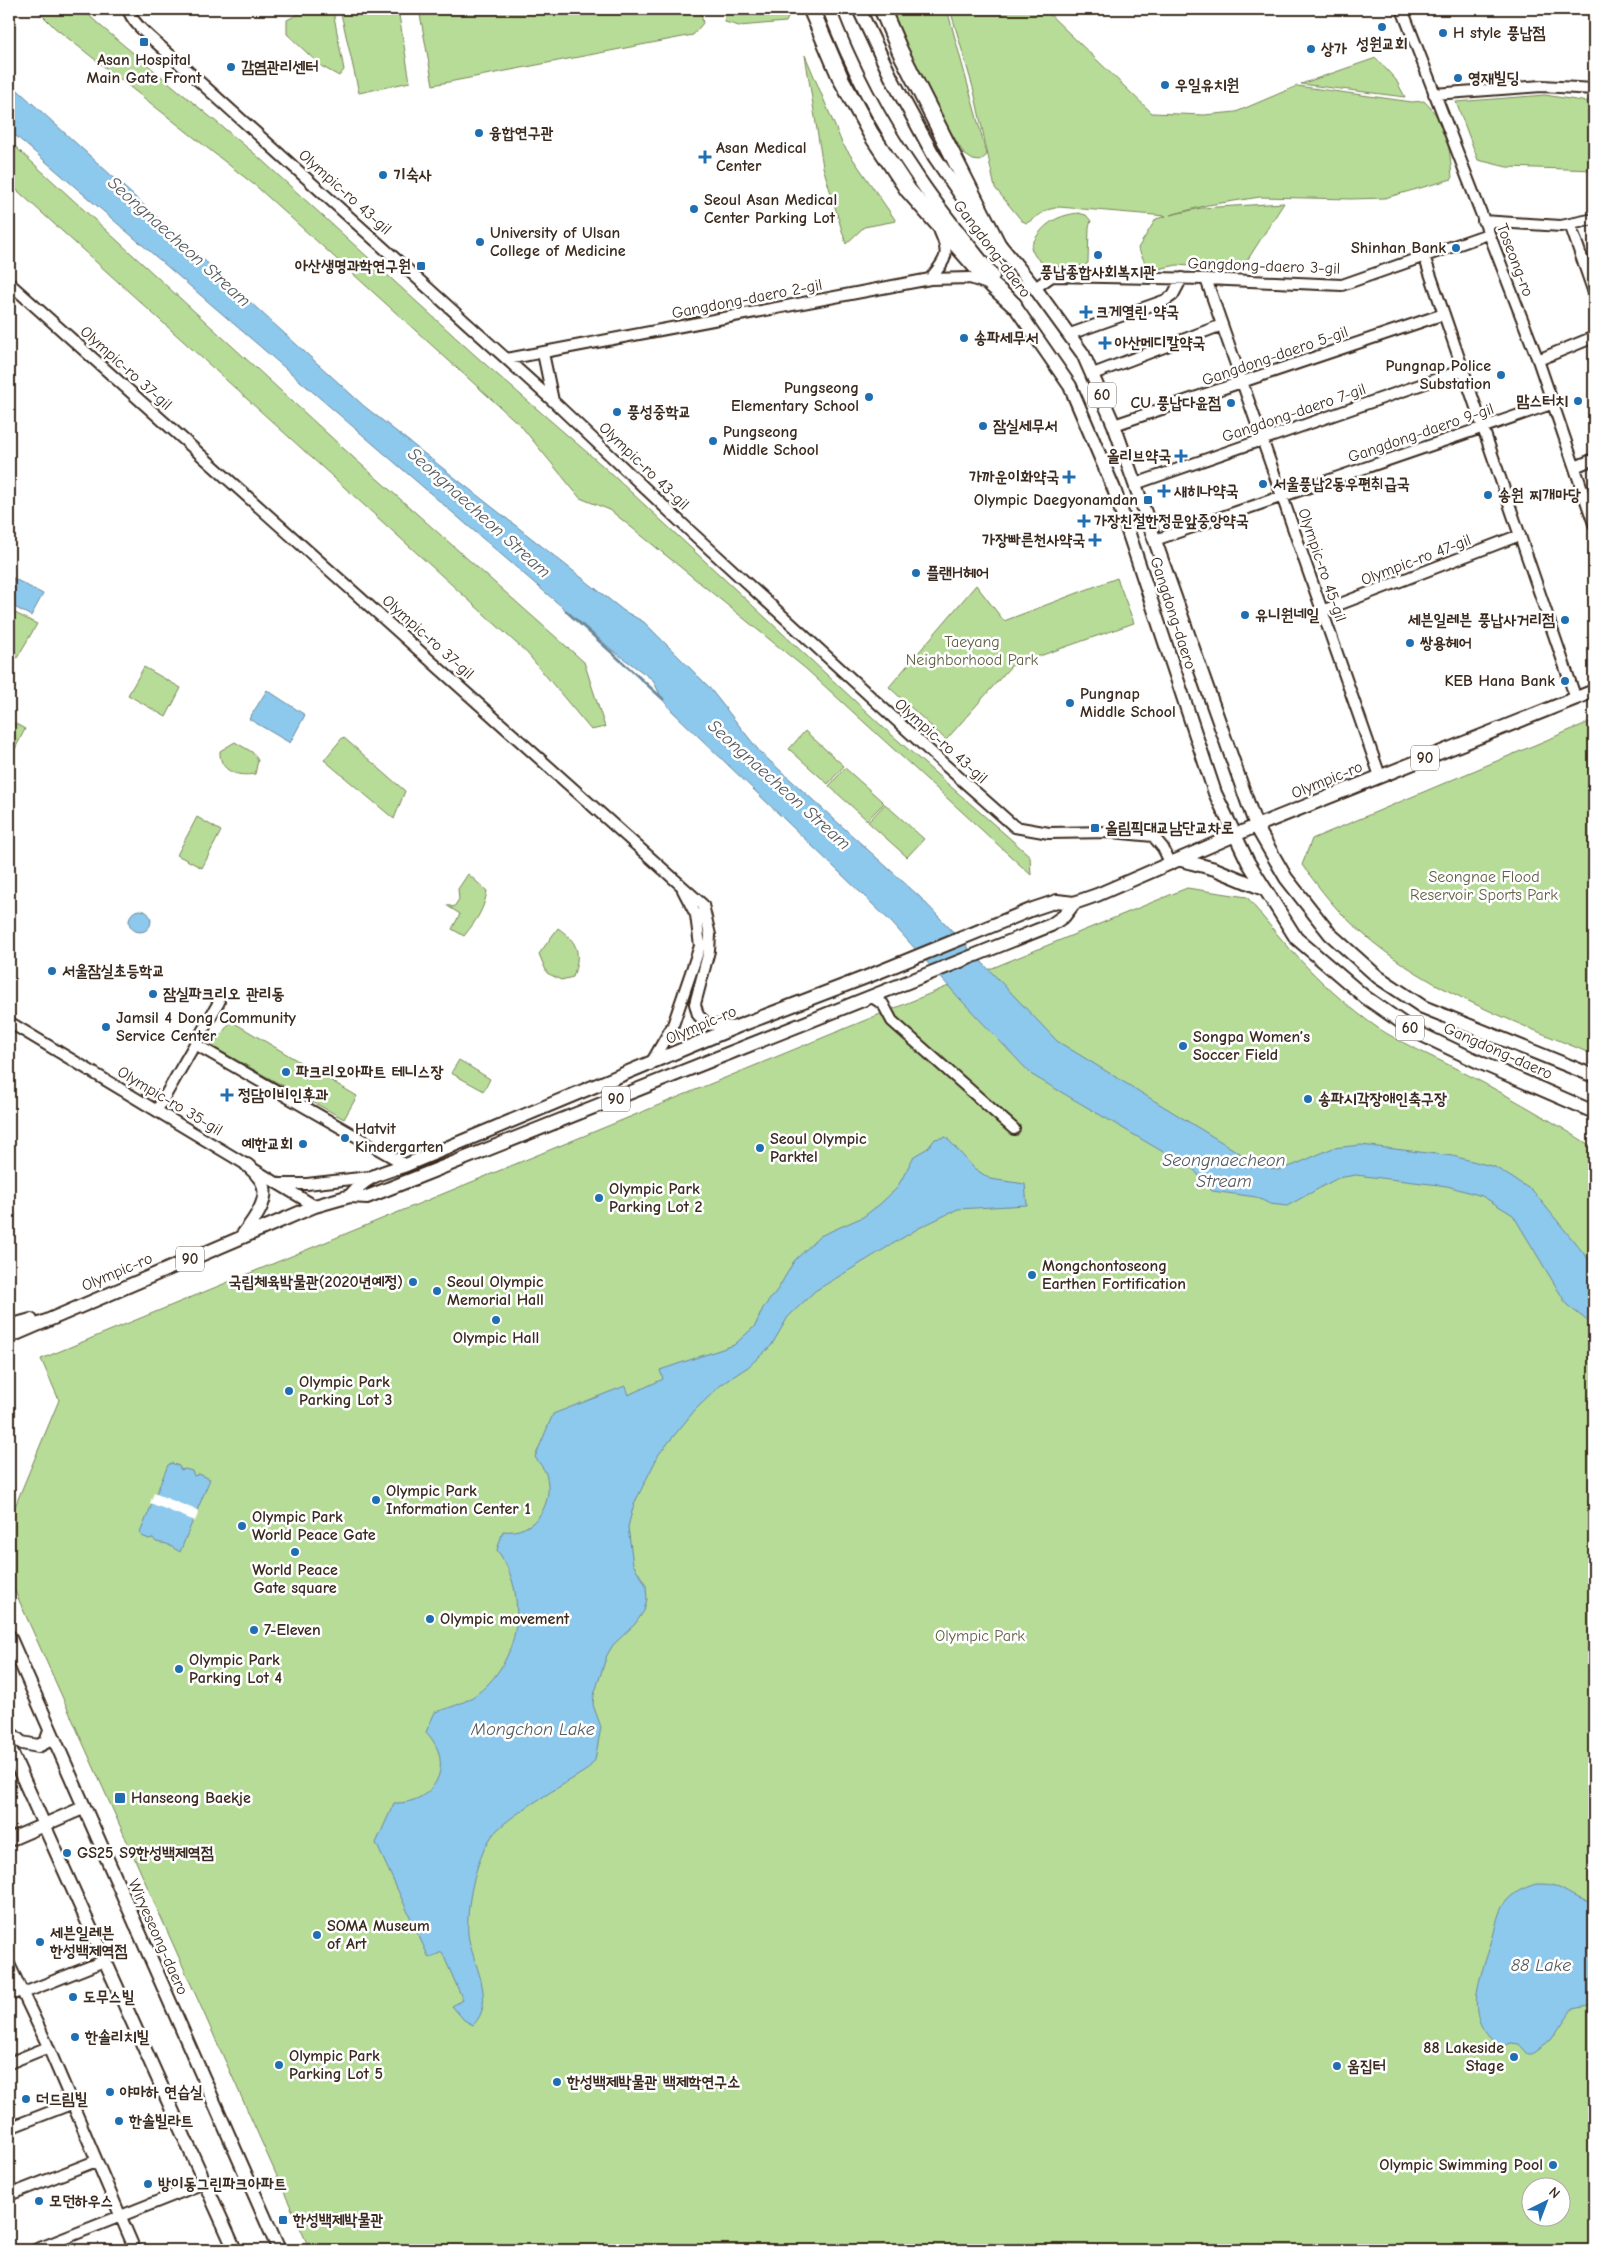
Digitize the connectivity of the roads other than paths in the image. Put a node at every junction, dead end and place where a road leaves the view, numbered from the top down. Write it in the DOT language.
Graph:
graph roads {
  1 [pos="811,9"];
  2 [pos="829,9"];
  3 [pos="859,9"];
  4 [pos="882,9"];
  5 [pos="1402,9"];
  6 [pos="129,10"];
  7 [pos="1594,88"];
  8 [pos="1434,94"];
  9 [pos="1594,219"];
  10 [pos="1483,221"];
  11 [pos="936,223"];
  12 [pos="1570,224"];
  13 [pos="1488,234"];
  14 [pos="998,245"];
  15 [pos="1424,256"];
  16 [pos="1182,278"];
  17 [pos="1206,279"];
  18 [pos="930,280"];
  19 [pos="9,283"];
  20 [pos="993,286"];
  21 [pos="1035,288"];
  22 [pos="1594,292"];
  23 [pos="1014,305"];
  24 [pos="1444,314"];
  25 [pos="1222,325"];
  26 [pos="1070,334"];
  27 [pos="1594,337"];
  28 [pos="543,353"];
  29 [pos="507,359"];
  30 [pos="1538,360"];
  31 [pos="1463,370"];
  32 [pos="1093,374"];
  33 [pos="1242,383"];
  34 [pos="553,401"];
  35 [pos="1554,404"];
  36 [pos="1114,425"];
  37 [pos="1483,428"];
  38 [pos="1262,441"];
  39 [pos="1594,459"];
  40 [pos="1574,467"];
  41 [pos="1135,484"];
  42 [pos="1282,497"];
  43 [pos="1594,524"];
  44 [pos="1520,535"];
  45 [pos="1156,540"];
  46 [pos="1322,611"];
  47 [pos="1594,691"];
  48 [pos="1576,699"];
  49 [pos="1380,776"];
  50 [pos="1256,826"];
  51 [pos="1234,836"];
  52 [pos="1176,862"];
  53 [pos="680,884"];
  54 [pos="1266,890"];
  55 [pos="1074,903"];
  56 [pos="876,995"];
  57 [pos="219,1002"];
  58 [pos="9,1022"];
  59 [pos="736,1027"];
  60 [pos="195,1044"];
  61 [pos="650,1065"];
  62 [pos="1594,1076"];
  63 [pos="157,1110"];
  64 [pos="1594,1112"];
  65 [pos="1014,1129"];
  66 [pos="247,1165"];
  67 [pos="406,1165"];
  68 [pos="369,1177"];
  69 [pos="279,1184"];
  70 [pos="350,1196"];
  71 [pos="315,1206"];
  72 [pos="240,1238"];
  73 [pos="65,1311"];
  74 [pos="9,1326"];
  75 [pos="9,1336"];
  76 [pos="9,1636"];
  77 [pos="50,1731"];
  78 [pos="9,1732"];
  79 [pos="9,1746"];
  80 [pos="83,1808"];
  81 [pos="44,1824"];
  82 [pos="9,1840"];
  83 [pos="104,1961"];
  84 [pos="9,1964"];
  85 [pos="20,1991"];
  86 [pos="9,1996"];
  87 [pos="46,2048"];
  88 [pos="9,2062"];
  89 [pos="71,2104"];
  90 [pos="9,2128"];
  91 [pos="96,2160"];
  92 [pos="204,2184"];
  93 [pos="9,2195"];
  94 [pos="121,2216"];
  95 [pos="35,2250"];
  96 [pos="135,2250"];
  97 [pos="235,2250"];
  98 [pos="279,2250"];
  1 -- 11 [label="highway"];
  2 -- 23 [label="main road, Gangdong-daero / 60"];
  3 -- 14 [label="main road, Gangdong-daero / 60"];
  4 -- 14 [label="highway"];
  5 -- 8 [label="street, Toseong-ro"];
  6 -- 29 [label="street, Olympic-ro 43-gil"];
  7 -- 8 [label="street"];
  8 -- 10 [label="street, Toseong-ro"];
  9 -- 12 [label="street"];
  10 -- 12 [label="street"];
  10 -- 13 [label="street, Toseong-ro"];
  11 -- 18 [label="street"];
  11 -- 20 [label="highway"];
  12 -- 22 [label="street"];
  13 -- 15 [label="street, Gangdong-daero 3-gil"];
  13 -- 30 [label="street, Toseong-ro"];
  14 -- 21 [label="main road, Gangdong-daero / 60"];
  15 -- 17 [label="street, Gangdong-daero 3-gil"];
  15 -- 24 [label="street"];
  16 -- 17 [label="street, Gangdong-daero 3-gil"];
  16 -- 21 [label="street, Gangdong-daero 3-gil"];
  16 -- 26 [label="street"];
  17 -- 25 [label="street, Olympic-ro 45-gil"];
  18 -- 20 [label="street, Gangdong-daero 2-gil"];
  18 -- 28 [label="street, Gangdong-daero 2-gil"];
  19 -- 53 [label="street, Olympic-ro 37-gil"];
  20 -- 23 [label="highway"];
  21 -- 26 [label="main road, Gangdong-daero / 60"];
  23 -- 51 [label="main road, Gangdong-daero / 60"];
  24 -- 31 [label="street"];
  24 -- 33 [label="street, Gangdong-daero 5-gil"];
  25 -- 32 [label="street"];
  25 -- 33 [label="street, Olympic-ro 45-gil"];
  26 -- 32 [label="main road, Gangdong-daero / 60"];
  27 -- 30 [label="street"];
  28 -- 29 [label="street, Gangdong-daero 2-gil"];
  28 -- 34 [label="street"];
  29 -- 34 [label="street, Olympic-ro 43-gil"];
  30 -- 35 [label="street, Toseong-ro"];
  31 -- 37 [label="street"];
  31 -- 38 [label="street, Gangdong-daero 7-gil"];
  32 -- 36 [label="main road, Gangdong-daero / 60"];
  33 -- 36 [label="street, Gangdong-daero 5-gil"];
  33 -- 38 [label="street, Olympic-ro 45-gil"];
  34 -- 52 [label="street, Olympic-ro 43-gil"];
  35 -- 37 [label="street, Gangdong-daero 9-gil"];
  35 -- 40 [label="street, Toseong-ro"];
  36 -- 41 [label="main road, Gangdong-daero / 60"];
  37 -- 42 [label="street, Gangdong-daero 9-gil"];
  37 -- 44 [label="street"];
  38 -- 41 [label="street, Gangdong-daero 7-gil"];
  38 -- 42 [label="street, Olympic-ro 45-gil"];
  39 -- 40 [label="street"];
  40 -- 43 [label="street, Toseong-ro"];
  41 -- 45 [label="main road, Gangdong-daero / 60"];
  42 -- 45 [label="street, Gangdong-daero 9-gil"];
  42 -- 46 [label="street, Olympic-ro 45-gil"];
  44 -- 46 [label="street, Olympic-ro 47-gil"];
  44 -- 48 [label="street"];
  45 -- 50 [label="main road, Gangdong-daero / 60"];
  46 -- 49 [label="street, Olympic-ro 45-gil"];
  47 -- 48 [label="main road, Olympic-ro / 90"];
  48 -- 49 [label="main road, Olympic-ro / 90"];
  49 -- 50 [label="main road, Olympic-ro / 90"];
  50 -- 51 [label="main road, Olympic-ro / 90"];
  50 -- 62 [label="main road, Gangdong-daero / 60"];
  51 -- 52 [label="main road, Olympic-ro / 90"];
  51 -- 54 [label="main road, Gangdong-daero / 60"];
  52 -- 54 [label="main road"];
  52 -- 55 [label="main road, Olympic-ro / 90"];
  53 -- 59 [label="street"];
  53 -- 61 [label="street, Olympic-ro 37-gil"];
  54 -- 64 [label="main road, Gangdong-daero / 60"];
  55 -- 56 [label="main road, Olympic-ro / 90"];
  55 -- 59 [label="main road, Olympic-ro / 90"];
  56 -- 65 [label="street"];
  56 -- 70 [label="main road, Olympic-ro / 90"];
  57 -- 60 [label="street"];
  58 -- 63 [label="street, Olympic-ro 35-gil"];
  59 -- 61 [label="main road, Olympic-ro / 90"];
  60 -- 63 [label="street"];
  60 -- 67 [label="street"];
  61 -- 67 [label="main road, Olympic-ro / 90"];
  63 -- 66 [label="street, Olympic-ro 35-gil"];
  66 -- 69 [label="street, Olympic-ro 35-gil"];
  66 -- 72 [label="main road"];
  67 -- 68 [label="main road, Olympic-ro / 90"];
  68 -- 69 [label="street"];
  68 -- 70 [label="main road, Olympic-ro / 90"];
  69 -- 71 [label="street, Olympic-ro 35-gil"];
  70 -- 71 [label="main road, Olympic-ro / 90"];
  71 -- 72 [label="main road, Olympic-ro / 90"];
  72 -- 73 [label="main road, Olympic-ro / 90"];
  73 -- 74 [label="main road, 90"];
  73 -- 75 [label="main road, Olympic-ro / 90"];
  76 -- 77 [label="main road, Wiryeseong-daero"];
  77 -- 78 [label="main road"];
  77 -- 80 [label="main road, Wiryeseong-daero"];
  79 -- 81 [label="main road"];
  80 -- 81 [label="main road"];
  80 -- 98 [label="main road, Wiryeseong-daero"];
  81 -- 82 [label="main road"];
  81 -- 83 [label="main road"];
  83 -- 85 [label="street"];
  83 -- 92 [label="main road"];
  84 -- 85 [label="street"];
  85 -- 86 [label="street"];
  85 -- 87 [label="street"];
  87 -- 88 [label="street"];
  87 -- 89 [label="street"];
  89 -- 90 [label="street"];
  89 -- 91 [label="street"];
  91 -- 93 [label="street"];
  91 -- 94 [label="street"];
  92 -- 94 [label="street"];
  92 -- 97 [label="main road"];
  94 -- 95 [label="street"];
  94 -- 96 [label="street"];
}
